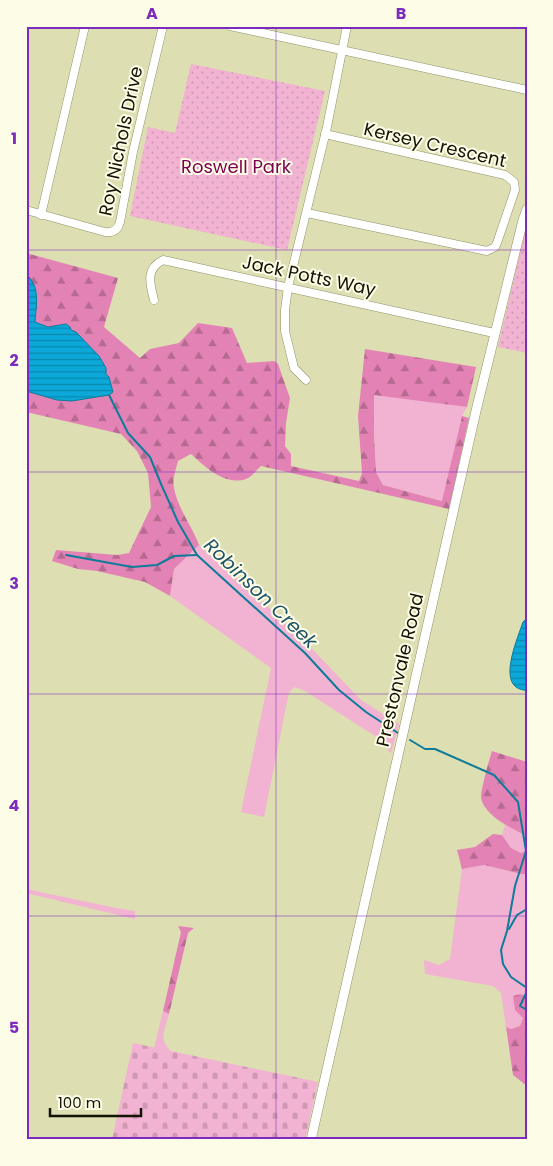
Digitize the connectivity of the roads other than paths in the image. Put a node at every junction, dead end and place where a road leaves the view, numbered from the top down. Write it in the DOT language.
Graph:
graph roads {
  1 [pos="85,26"];
  2 [pos="162,26"];
  3 [pos="230,26"];
  4 [pos="347,26"];
  5 [pos="342,51"];
  6 [pos="527,90"];
  7 [pos="325,134"];
  8 [pos="527,209"];
  9 [pos="26,210"];
  10 [pos="306,213"];
  11 [pos="41,215"];
  12 [pos="288,287"];
  13 [pos="154,300"];
  14 [pos="494,332"];
  15 [pos="306,380"];
  16 [pos="311,1140"];
  1 -- 11 [label="street"];
  2 -- 11 [label="street, Roy Nichols Drive"];
  3 -- 5 [label="street"];
  4 -- 5 [label="street"];
  5 -- 6 [label="street"];
  5 -- 7 [label="street"];
  7 -- 10 [label="street"];
  7 -- 10 [label="street, Kersey Crescent"];
  8 -- 14 [label="street, Prestonvale Road"];
  9 -- 11 [label="street, Roy Nichols Drive"];
  10 -- 12 [label="street"];
  12 -- 13 [label="street, Jack Potts Way"];
  12 -- 14 [label="street, Jack Potts Way"];
  12 -- 15 [label="street"];
  14 -- 16 [label="street, Prestonvale Road"];
}
